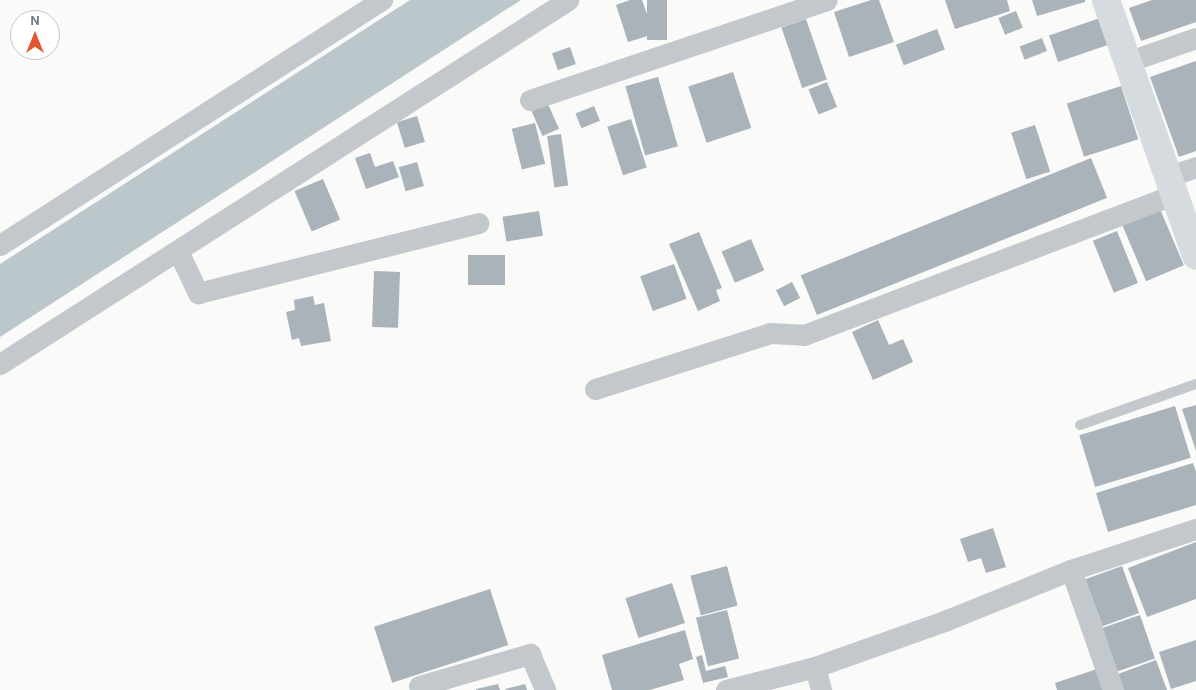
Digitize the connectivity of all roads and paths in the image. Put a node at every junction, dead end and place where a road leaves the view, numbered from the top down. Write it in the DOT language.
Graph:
graph roads {
  1 [pos="382,0"];
  2 [pos="568,0"];
  3 [pos="827,0"];
  4 [pos="1106,0"];
  5 [pos="1196,38"];
  6 [pos="1127,62"];
  7 [pos="530,100"];
  8 [pos="1196,167"];
  9 [pos="1170,186"];
  10 [pos="478,223"];
  11 [pos="0,245"];
  12 [pos="178,251"];
  13 [pos="1196,256"];
  14 [pos="0,364"];
  15 [pos="1196,384"];
  16 [pos="595,389"];
  17 [pos="1080,425"];
  18 [pos="1196,529"];
  19 [pos="1071,570"];
  20 [pos="815,667"];
  21 [pos="419,686"];
  22 [pos="545,690"];
  23 [pos="726,690"];
  24 [pos="821,690"];
  25 [pos="1113,690"];
  1 -- 11 [label="street"];
  2 -- 12 [label="street"];
  3 -- 7 [label="street"];
  4 -- 6 [label="street"];
  5 -- 6 [label="street"];
  6 -- 9 [label="street"];
  8 -- 9 [label="street"];
  9 -- 13 [label="street"];
  9 -- 16 [label="street"];
  10 -- 12 [label="street"];
  12 -- 14 [label="street"];
  15 -- 17 [label="lane"];
  18 -- 19 [label="street"];
  19 -- 20 [label="street"];
  19 -- 25 [label="street"];
  20 -- 23 [label="street"];
  20 -- 24 [label="street"];
  21 -- 22 [label="street"];
}
